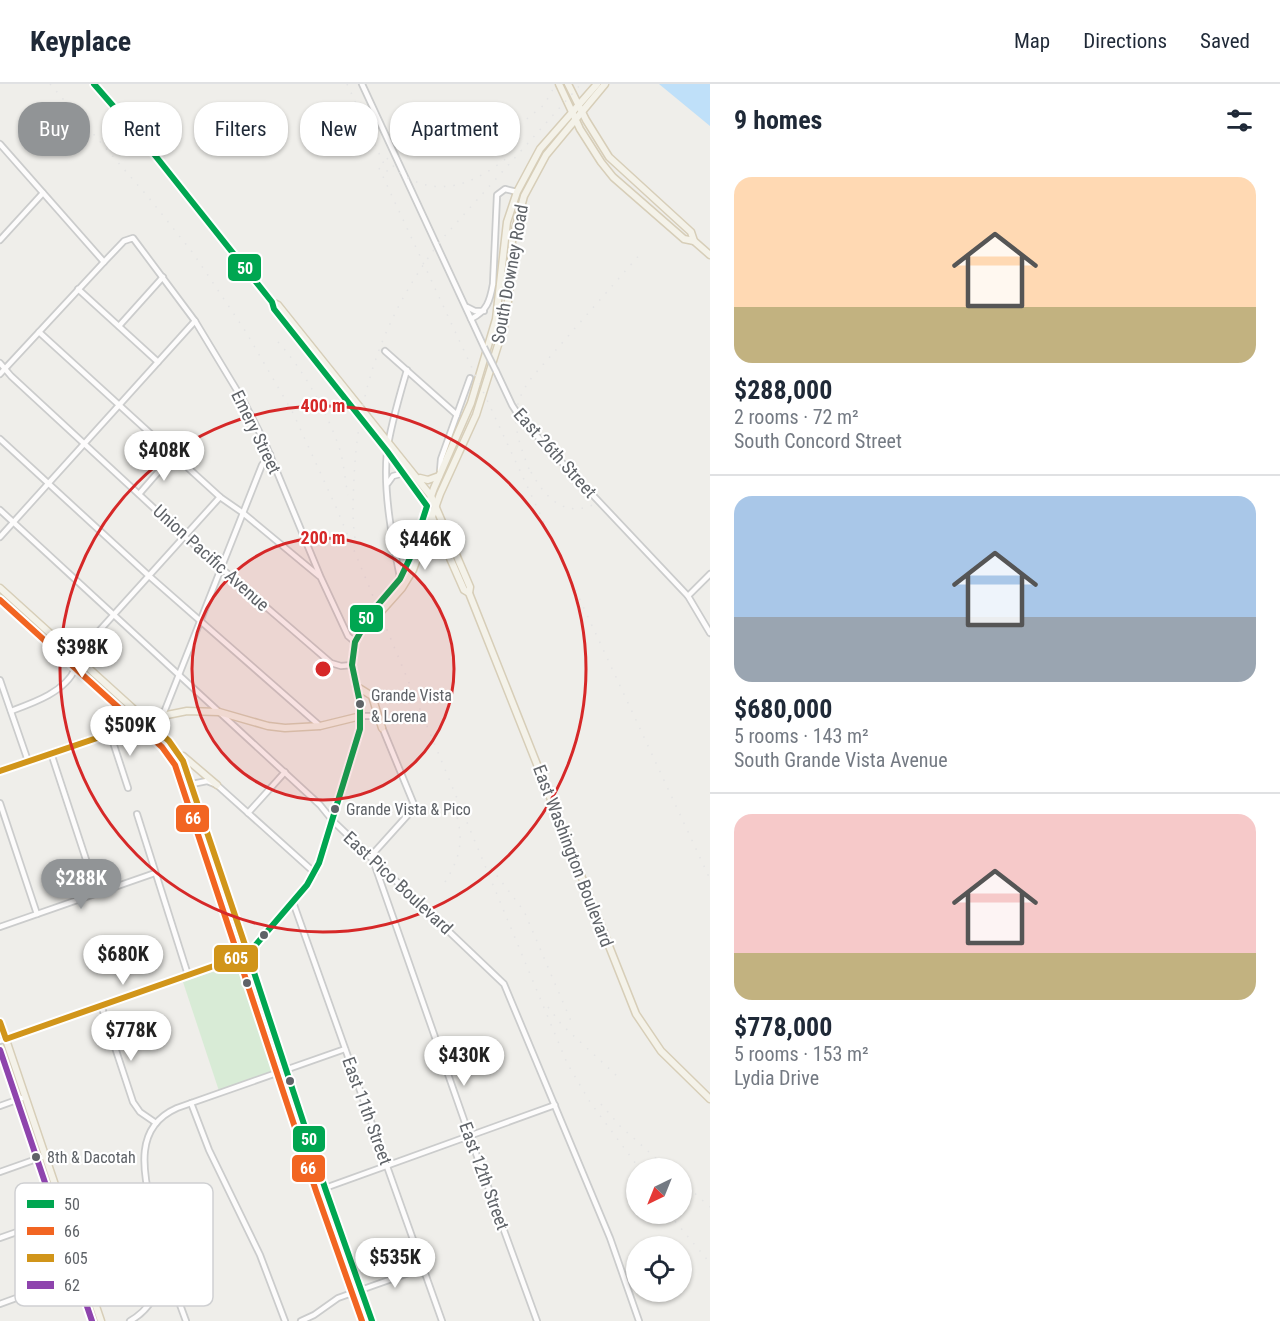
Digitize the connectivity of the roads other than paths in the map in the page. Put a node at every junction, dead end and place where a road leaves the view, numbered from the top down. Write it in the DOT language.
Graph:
graph roads {
  1 [pos="94,84"];
  2 [pos="362,84"];
  3 [pos="559,84"];
  4 [pos="568,84"];
  5 [pos="597,84"];
  6 [pos="605,84"];
  7 [pos="591,90"];
  8 [pos="573,93"];
  9 [pos="578,105"];
  10 [pos="572,112"];
  11 [pos="582,112"];
  12 [pos="576,120"];
  13 [pos="0,144"];
  14 [pos="517,192"];
  15 [pos="43,193"];
  16 [pos="0,240"];
  17 [pos="694,241"];
  18 [pos="710,255"];
  19 [pos="104,262"];
  20 [pos="164,277"];
  21 [pos="78,289"];
  22 [pos="465,307"];
  23 [pos="484,310"];
  24 [pos="471,319"];
  25 [pos="195,321"];
  26 [pos="119,326"];
  27 [pos="39,332"];
  28 [pos="385,351"];
  29 [pos="158,362"];
  30 [pos="0,363"];
  31 [pos="5,369"];
  32 [pos="407,370"];
  33 [pos="0,374"];
  34 [pos="470,378"];
  35 [pos="118,406"];
  36 [pos="457,415"];
  37 [pos="0,439"];
  38 [pos="85,444"];
  39 [pos="388,447"];
  40 [pos="270,454"];
  41 [pos="173,455"];
  42 [pos="404,473"];
  43 [pos="439,476"];
  44 [pos="418,477"];
  45 [pos="388,483"];
  46 [pos="49,484"];
  47 [pos="139,494"];
  48 [pos="431,496"];
  49 [pos="220,497"];
  50 [pos="436,504"];
  51 [pos="427,506"];
  52 [pos="0,510"];
  53 [pos="243,513"];
  54 [pos="432,515"];
  55 [pos="13,522"];
  56 [pos="184,536"];
  57 [pos="0,537"];
  58 [pos="423,541"];
  59 [pos="446,548"];
  60 [pos="395,550"];
  61 [pos="412,552"];
  62 [pos="222,569"];
  63 [pos="710,574"];
  64 [pos="148,575"];
  65 [pos="321,578"];
  66 [pos="403,581"];
  67 [pos="0,588"];
  68 [pos="469,593"];
  69 [pos="688,596"];
  70 [pos="113,614"];
  71 [pos="200,620"];
  72 [pos="710,633"];
  73 [pos="355,642"];
  74 [pos="77,659"];
  75 [pos="352,665"];
  76 [pos="179,675"];
  77 [pos="0,680"];
  78 [pos="356,686"];
  79 [pos="11,711"];
  80 [pos="219,712"];
  81 [pos="163,715"];
  82 [pos="361,716"];
  83 [pos="147,721"];
  84 [pos="320,726"];
  85 [pos="382,728"];
  86 [pos="111,733"];
  87 [pos="178,752"];
  88 [pos="51,753"];
  89 [pos="28,761"];
  90 [pos="0,771"];
  91 [pos="285,772"];
  92 [pos="192,784"];
  93 [pos="217,785"];
  94 [pos="128,788"];
  95 [pos="0,803"];
  96 [pos="248,813"];
  97 [pos="137,814"];
  98 [pos="333,821"];
  99 [pos="372,858"];
  100 [pos="154,873"];
  101 [pos="315,873"];
  102 [pos="97,893"];
  103 [pos="293,902"];
  104 [pos="37,914"];
  105 [pos="0,927"];
  106 [pos="248,954"];
  107 [pos="188,975"];
  108 [pos="101,1005"];
  109 [pos="0,1022"];
  110 [pos="3,1040"];
  111 [pos="345,1049"];
  112 [pos="286,1070"];
  113 [pos="25,1097"];
  114 [pos="710,1099"];
  115 [pos="191,1103"];
  116 [pos="555,1105"];
  117 [pos="0,1106"];
  118 [pos="156,1123"];
  119 [pos="470,1137"];
  120 [pos="45,1156"];
  121 [pos="387,1166"];
  122 [pos="0,1172"];
  123 [pos="54,1183"];
  124 [pos="146,1183"];
  125 [pos="325,1188"];
  126 [pos="15,1233"];
  127 [pos="0,1238"];
  128 [pos="423,1268"];
  129 [pos="360,1290"];
  130 [pos="15,1299"];
  131 [pos="0,1304"];
  132 [pos="96,1306"];
  133 [pos="147,1306"];
  134 [pos="180,1306"];
  135 [pos="101,1321"];
  136 [pos="130,1321"];
  137 [pos="186,1321"];
  138 [pos="285,1321"];
  139 [pos="301,1321"];
  140 [pos="372,1321"];
  141 [pos="442,1321"];
  142 [pos="537,1321"];
  143 [pos="639,1321"];
  1 -- 39 [label="main road, East Washington Boulevard"];
  2 -- 22 [label="street, East 26th Street"];
  3 -- 10 [label="main road"];
  4 -- 8 [label="main road"];
  5 -- 7 [label="main road, South Downey Road"];
  6 -- 11 [label="main road, South Downey Road"];
  7 -- 8 [label="main road"];
  7 -- 9 [label="main road, South Downey Road"];
  8 -- 9 [label="main road"];
  9 -- 10 [label="main road, South Downey Road"];
  9 -- 11 [label="main road"];
  10 -- 12 [label="main road"];
  10 -- 14 [label="main road, South Downey Road"];
  11 -- 12 [label="main road, South Downey Road"];
  11 -- 17 [label="main road"];
  12 -- 17 [label="main road"];
  12 -- 50 [label="main road, South Downey Road"];
  13 -- 15 [label="street"];
  14 -- 23 [label="street, South Downey Road"];
  14 -- 43 [label="main road, South Downey Road"];
  15 -- 16 [label="street"];
  15 -- 19 [label="street"];
  17 -- 18 [label="main road"];
  19 -- 20 [label="street, Emery Street"];
  19 -- 21 [label="street"];
  20 -- 25 [label="street, Emery Street"];
  20 -- 26 [label="street"];
  21 -- 26 [label="street"];
  21 -- 27 [label="street"];
  22 -- 23 [label="street"];
  22 -- 24 [label="street, East 26th Street"];
  23 -- 24 [label="street, South Downey Road"];
  24 -- 69 [label="street, East 26th Street, bridge"];
  25 -- 29 [label="street"];
  25 -- 40 [label="street, Emery Street"];
  26 -- 29 [label="street"];
  27 -- 31 [label="street"];
  27 -- 35 [label="street"];
  28 -- 32 [label="street"];
  29 -- 35 [label="street"];
  30 -- 31 [label="street, Union Pacific Avenue"];
  31 -- 33 [label="street"];
  31 -- 38 [label="street, Union Pacific Avenue"];
  32 -- 36 [label="street"];
  32 -- 39 [label="street"];
  34 -- 36 [label="street"];
  35 -- 38 [label="street"];
  35 -- 41 [label="street"];
  36 -- 43 [label="street"];
  37 -- 46 [label="street"];
  38 -- 46 [label="street"];
  38 -- 47 [label="street, Union Pacific Avenue"];
  39 -- 42 [label="main road, East Washington Boulevard"];
  39 -- 44 [label="main road, East Washington Boulevard"];
  39 -- 45 [label="street"];
  40 -- 53 [label="street"];
  40 -- 65 [label="street, Emery Street"];
  41 -- 47 [label="street"];
  41 -- 49 [label="street"];
  42 -- 45 [label="street"];
  42 -- 51 [label="main road, East Washington Boulevard"];
  43 -- 44 [label="main road"];
  43 -- 48 [label="main road, South Downey Road"];
  44 -- 48 [label="main road, East Washington Boulevard"];
  45 -- 60 [label="street"];
  46 -- 55 [label="street"];
  46 -- 64 [label="street"];
  47 -- 56 [label="street, Union Pacific Avenue"];
  48 -- 50 [label="main road, East Washington Boulevard"];
  48 -- 51 [label="main road, South Downey Road"];
  49 -- 53 [label="street"];
  49 -- 56 [label="street"];
  50 -- 54 [label="main road, South Downey Road"];
  50 -- 68 [label="main road, East Washington Boulevard"];
  51 -- 54 [label="main road, East Washington Boulevard"];
  51 -- 61 [label="main road, South Downey Road"];
  52 -- 55 [label="street, East Pico Boulevard"];
  53 -- 62 [label="street"];
  53 -- 65 [label="street"];
  54 -- 58 [label="main road, South Downey Road"];
  54 -- 59 [label="main road, East Washington Boulevard"];
  55 -- 57 [label="street"];
  55 -- 70 [label="street, East Pico Boulevard"];
  56 -- 62 [label="street, Union Pacific Avenue"];
  56 -- 64 [label="street"];
  58 -- 59 [label="main road"];
  58 -- 66 [label="main road, South Downey Road"];
  59 -- 68 [label="main road, East Washington Boulevard"];
  60 -- 61 [label="street"];
  60 -- 66 [label="street"];
  61 -- 66 [label="main road, South Downey Road"];
  62 -- 71 [label="street"];
  62 -- 75 [label="street, Union Pacific Avenue"];
  63 -- 69 [label="street"];
  64 -- 70 [label="street"];
  64 -- 71 [label="street"];
  65 -- 73 [label="street, Emery Street"];
  66 -- 73 [label="main road"];
  67 -- 74 [label="main road"];
  68 -- 114 [label="main road, East Washington Boulevard"];
  69 -- 72 [label="street, East 26th Street"];
  70 -- 74 [label="street"];
  70 -- 76 [label="street, East Pico Boulevard"];
  71 -- 76 [label="street"];
  71 -- 84 [label="street"];
  73 -- 75 [label="main road"];
  74 -- 79 [label="street"];
  74 -- 83 [label="main road"];
  75 -- 78 [label="main road"];
  76 -- 80 [label="street, East Pico Boulevard"];
  76 -- 81 [label="street"];
  77 -- 79 [label="street"];
  78 -- 82 [label="main road"];
  78 -- 85 [label="main road"];
  79 -- 89 [label="street"];
  80 -- 81 [label="main road"];
  80 -- 84 [label="main road"];
  80 -- 91 [label="street, East Pico Boulevard"];
  81 -- 83 [label="main road"];
  82 -- 84 [label="main road"];
  82 -- 85 [label="street"];
  82 -- 98 [label="main road"];
  83 -- 86 [label="main road"];
  83 -- 87 [label="main road"];
  85 -- 99 [label="street"];
  86 -- 88 [label="main road"];
  86 -- 94 [label="street"];
  87 -- 92 [label="main road"];
  87 -- 93 [label="main road"];
  88 -- 89 [label="main road"];
  88 -- 102 [label="street"];
  89 -- 90 [label="main road"];
  91 -- 96 [label="street"];
  91 -- 98 [label="street, East Pico Boulevard"];
  92 -- 93 [label="street"];
  92 -- 106 [label="main road"];
  93 -- 96 [label="street"];
  95 -- 104 [label="street"];
  96 -- 101 [label="street"];
  97 -- 100 [label="street"];
  98 -- 99 [label="street, East Pico Boulevard"];
  98 -- 101 [label="main road"];
  99 -- 116 [label="street, East Pico Boulevard"];
  99 -- 119 [label="street, East 12th Street"];
  100 -- 102 [label="street"];
  100 -- 107 [label="street"];
  101 -- 103 [label="main road"];
  102 -- 104 [label="street"];
  103 -- 106 [label="main road"];
  103 -- 111 [label="street, East 11th Street"];
  104 -- 105 [label="street"];
  106 -- 107 [label="street"];
  106 -- 112 [label="main road"];
  107 -- 108 [label="street"];
  108 -- 110 [label="street"];
  108 -- 118 [label="street"];
  109 -- 110 [label="main road"];
  110 -- 113 [label="main road"];
  111 -- 112 [label="street"];
  111 -- 121 [label="street, East 11th Street"];
  112 -- 115 [label="street"];
  112 -- 125 [label="main road"];
  113 -- 117 [label="street"];
  113 -- 120 [label="main road"];
  115 -- 118 [label="street"];
  115 -- 138 [label="street"];
  116 -- 119 [label="street"];
  116 -- 143 [label="street, East Pico Boulevard"];
  118 -- 124 [label="street"];
  119 -- 121 [label="street"];
  119 -- 142 [label="street, East 12th Street"];
  120 -- 122 [label="street"];
  120 -- 123 [label="main road"];
  121 -- 125 [label="street"];
  121 -- 128 [label="street, East 11th Street"];
  125 -- 129 [label="main road"];
  126 -- 127 [label="street"];
  128 -- 129 [label="street"];
  128 -- 141 [label="street, East 11th Street"];
  129 -- 139 [label="street"];
  129 -- 140 [label="main road"];
  130 -- 131 [label="street"];
  132 -- 135 [label="main road"];
  133 -- 136 [label="street"];
  134 -- 137 [label="street"];
}
